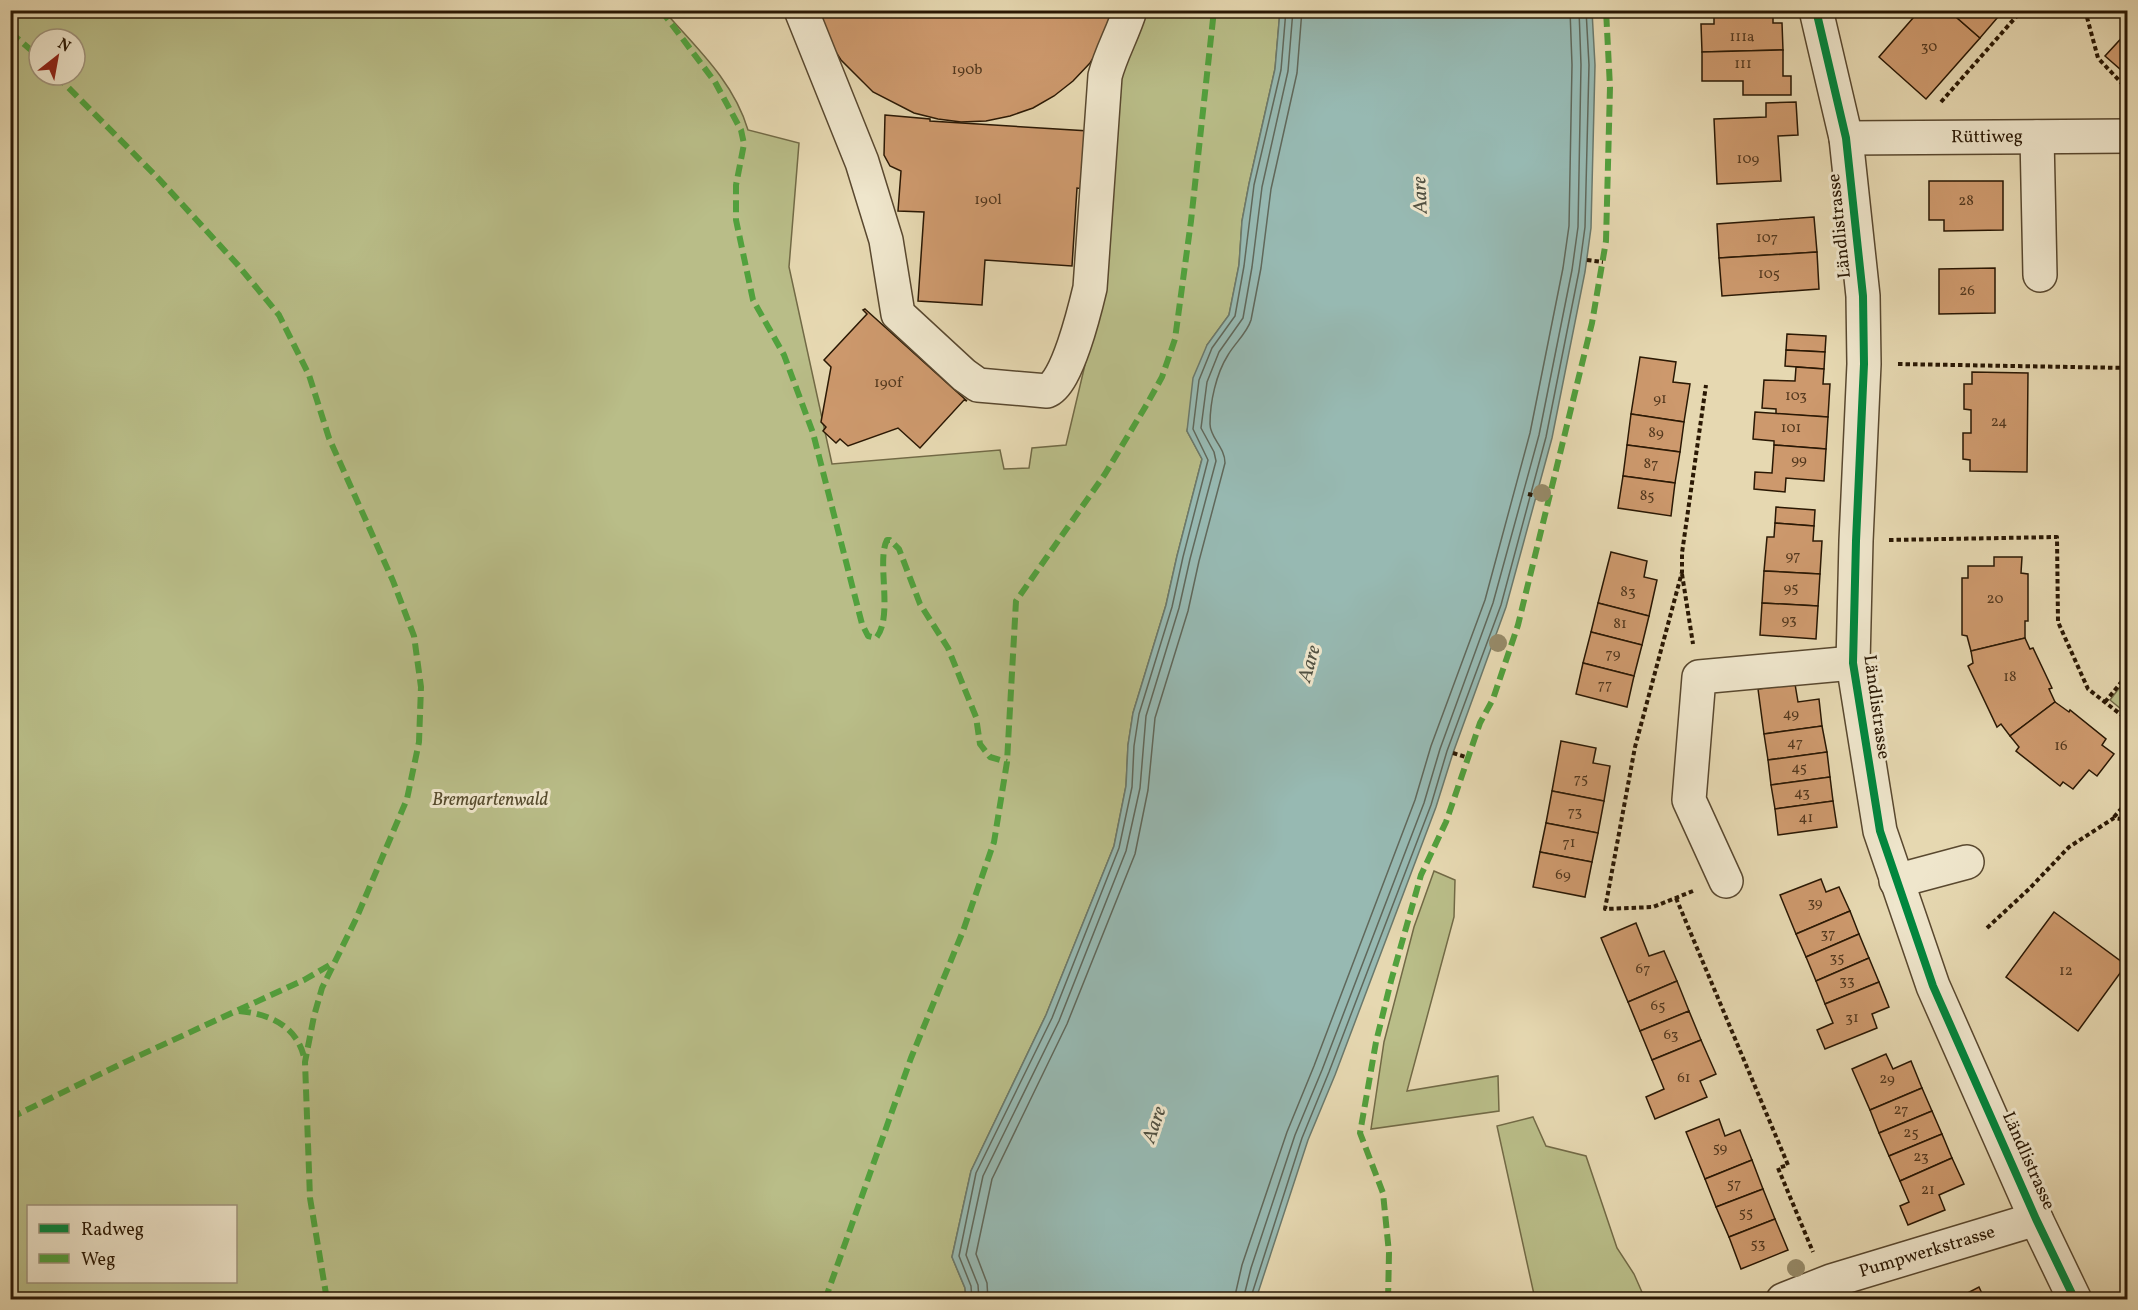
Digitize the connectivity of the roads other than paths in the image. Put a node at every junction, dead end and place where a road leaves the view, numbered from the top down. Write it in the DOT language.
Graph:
graph roads {
  1 [pos="801,10"];
  2 [pos="1130,10"];
  3 [pos="1816,10"];
  4 [pos="2127,136"];
  5 [pos="2037,137"];
  6 [pos="1846,138"];
  7 [pos="2040,275"];
  8 [pos="1853,663"];
  9 [pos="1967,862"];
  10 [pos="1725,879"];
  11 [pos="1896,881"];
  12 [pos="2036,1219"];
  13 [pos="1783,1299"];
  14 [pos="2075,1299"];
  1 -- 2 [label="street"];
  3 -- 6 [label="street, Ländlistrasse"];
  4 -- 5 [label="street, Rüttiweg"];
  5 -- 6 [label="street, Rüttiweg"];
  5 -- 7 [label="street"];
  6 -- 8 [label="street, Ländlistrasse"];
  8 -- 10 [label="street"];
  8 -- 11 [label="street, Ländlistrasse"];
  9 -- 11 [label="street"];
  11 -- 12 [label="street, Ländlistrasse"];
  12 -- 13 [label="street, Pumpwerkstrasse"];
  12 -- 14 [label="street, Ländlistrasse"];
}
